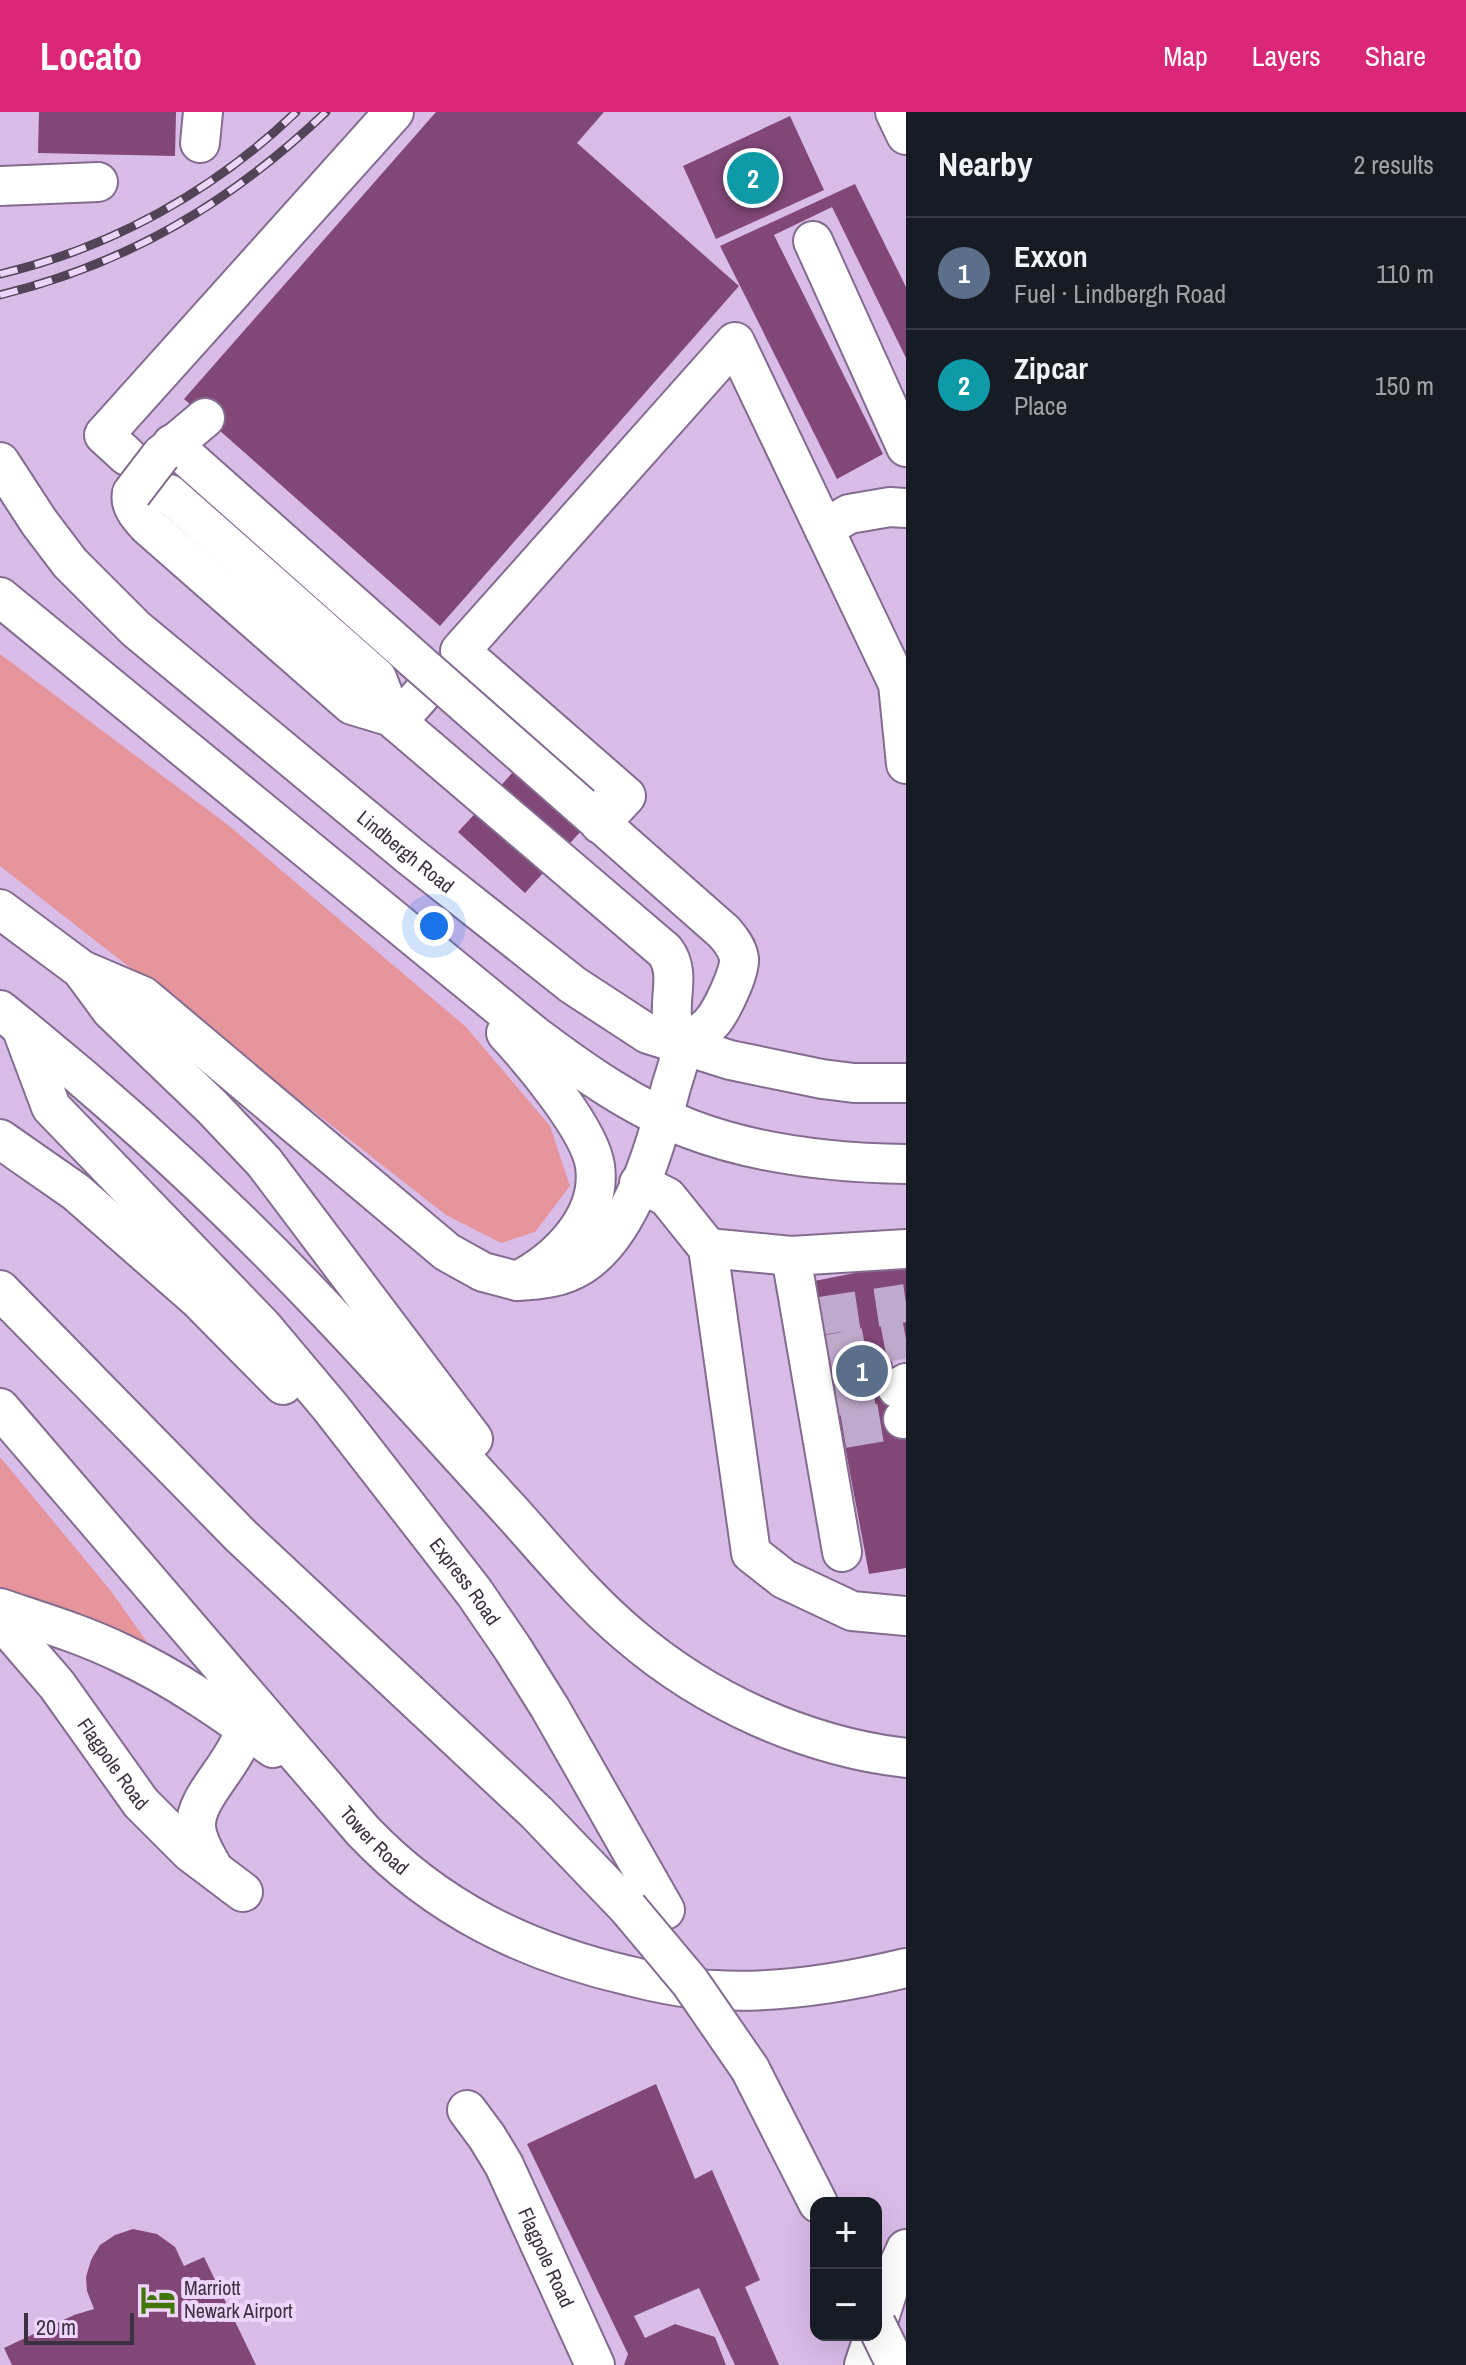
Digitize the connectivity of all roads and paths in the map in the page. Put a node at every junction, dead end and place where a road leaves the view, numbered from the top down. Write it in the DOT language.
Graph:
graph roads {
  1 [pos="394,112"];
  2 [pos="895,112"];
  3 [pos="906,135"];
  4 [pos="98,182"];
  5 [pos="0,186"];
  6 [pos="813,241"];
  7 [pos="205,418"];
  8 [pos="906,447"];
  9 [pos="0,462"];
  10 [pos="152,468"];
  11 [pos="906,508"];
  12 [pos="824,529"];
  13 [pos="0,597"];
  14 [pos="0,631"];
  15 [pos="436,667"];
  16 [pos="85,668"];
  17 [pos="395,720"];
  18 [pos="906,764"];
  19 [pos="0,909"];
  20 [pos="432,951"];
  21 [pos="82,970"];
  22 [pos="10,1018"];
  23 [pos="682,1045"];
  24 [pos="906,1083"];
  25 [pos="663,1118"];
  26 [pos="0,1139"];
  27 [pos="906,1164"];
  28 [pos="639,1183"];
  29 [pos="708,1248"];
  30 [pos="906,1249"];
  31 [pos="791,1256"];
  32 [pos="517,1281"];
  33 [pos="0,1290"];
  34 [pos="0,1408"];
  35 [pos="431,1535"];
  36 [pos="842,1552"];
  37 [pos="582,1590"];
  38 [pos="0,1608"];
  39 [pos="906,1616"];
  40 [pos="0,1619"];
  41 [pos="239,1688"];
  42 [pos="245,1728"];
  43 [pos="906,1758"];
  44 [pos="320,1782"];
  45 [pos="647,1909"];
  46 [pos="898,1979"];
  47 [pos="467,2110"];
  48 [pos="815,2197"];
  49 [pos="906,2249"];
  50 [pos="882,2308"];
  51 [pos="882,2338"];
  52 [pos="872,2341"];
  53 [pos="595,2365"];
  54 [pos="864,2365"];
  55 [pos="896,2365"];
  1 -- 10 [label="street"];
  2 -- 3 [label="street"];
  4 -- 5 [label="street"];
  6 -- 8 [label="street"];
  7 -- 10 [label="street"];
  9 -- 23 [label="street, Lindbergh Road"];
  10 -- 15 [label="street"];
  10 -- 17 [label="street"];
  11 -- 12 [label="street"];
  12 -- 15 [label="street"];
  12 -- 18 [label="street"];
  13 -- 16 [label="street"];
  14 -- 16 [label="street"];
  15 -- 17 [label="street"];
  15 -- 23 [label="street, bridge"];
  16 -- 20 [label="street"];
  17 -- 23 [label="street"];
  19 -- 21 [label="street"];
  20 -- 25 [label="street"];
  20 -- 32 [label="street"];
  21 -- 32 [label="street"];
  21 -- 37 [label="street"];
  22 -- 35 [label="street, Express Road"];
  22 -- 37 [label="street, Express Road"];
  23 -- 24 [label="street, Lindbergh Road"];
  23 -- 25 [label="street"];
  25 -- 27 [label="street"];
  25 -- 28 [label="street"];
  26 -- 35 [label="street"];
  28 -- 29 [label="street"];
  28 -- 32 [label="street"];
  29 -- 31 [label="street"];
  29 -- 39 [label="street"];
  30 -- 31 [label="street"];
  31 -- 36 [label="street"];
  33 -- 45 [label="street"];
  34 -- 41 [label="street, Tower Road"];
  35 -- 45 [label="street, Express Road"];
  37 -- 43 [label="street, Express Road"];
  38 -- 42 [label="street"];
  40 -- 42 [label="street, Flagpole Road"];
  41 -- 42 [label="street"];
  41 -- 44 [label="street, Tower Road"];
  42 -- 44 [label="street"];
  44 -- 46 [label="street, Tower Road"];
  45 -- 48 [label="street, bridge"];
  47 -- 53 [label="street, Flagpole Road"];
  49 -- 50 [label="street"];
  51 -- 55 [label="street, bridge"];
  52 -- 54 [label="street"];
}
